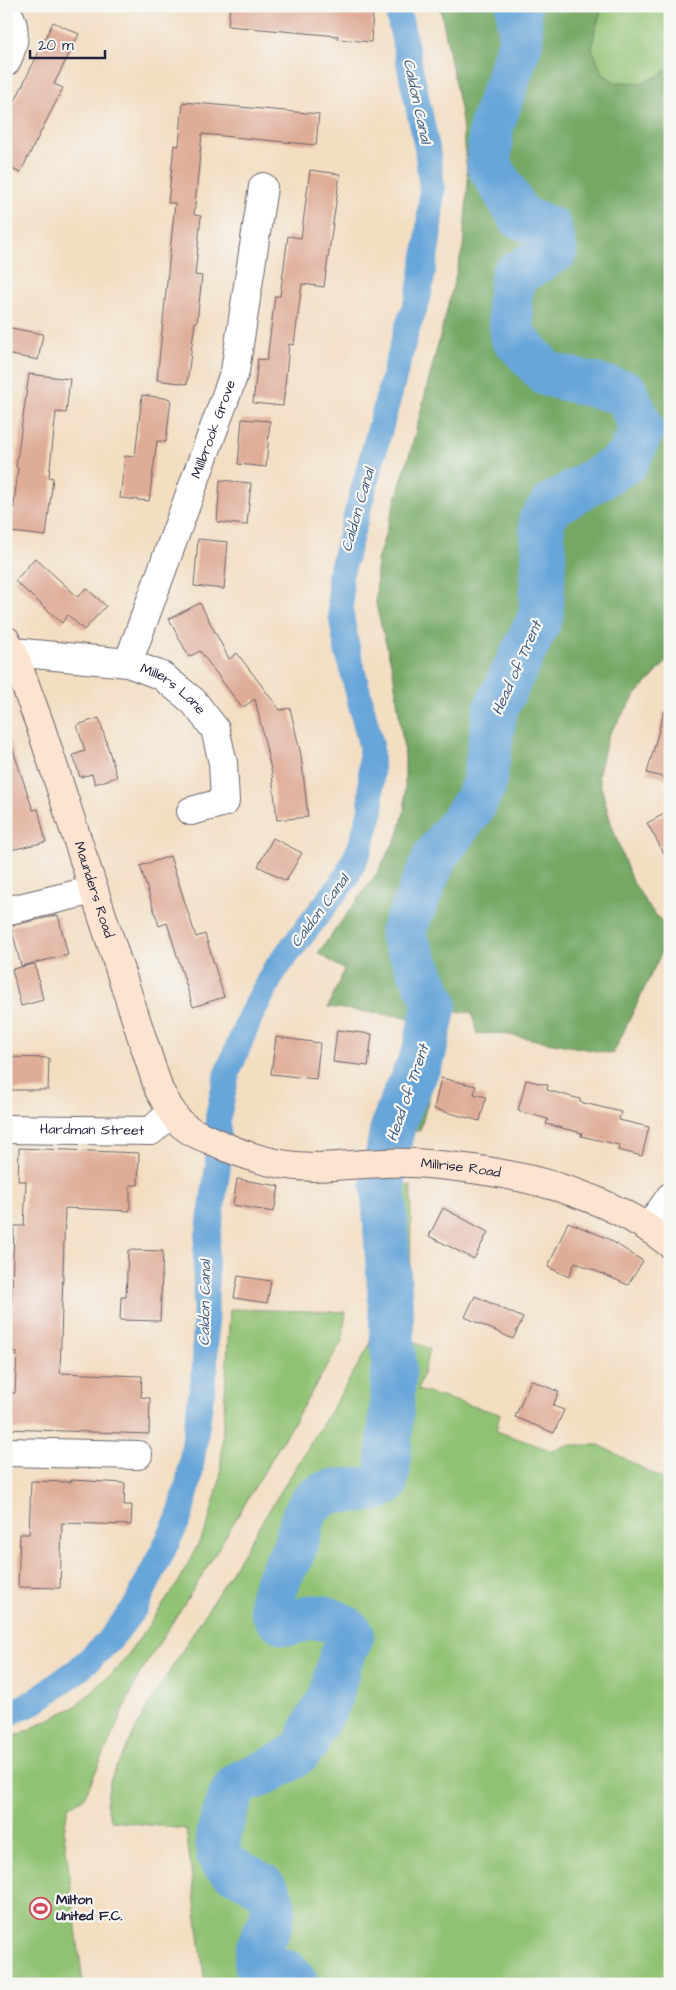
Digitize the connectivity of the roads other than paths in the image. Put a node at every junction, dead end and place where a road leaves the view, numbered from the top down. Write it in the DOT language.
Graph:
graph roads {
  1 [pos="6,10"];
  2 [pos="6,62"];
  3 [pos="263,187"];
  4 [pos="9,646"];
  5 [pos="128,663"];
  6 [pos="191,811"];
  7 [pos="94,890"];
  8 [pos="6,911"];
  9 [pos="182,1122"];
  10 [pos="6,1129"];
  11 [pos="670,1197"];
  12 [pos="659,1236"];
  13 [pos="6,1452"];
  14 [pos="138,1455"];
  1 -- 2 [label="street"];
  3 -- 5 [label="street, Millbrook Grove"];
  4 -- 5 [label="street, Millers Lane"];
  4 -- 7 [label="street, Maunders Road"];
  5 -- 6 [label="street, Millers Lane"];
  7 -- 8 [label="street"];
  7 -- 9 [label="street, Maunders Road"];
  9 -- 10 [label="street, Hardman Street"];
  9 -- 12 [label="street, Millrise Road"];
  11 -- 12 [label="street"];
  13 -- 14 [label="street"];
}
